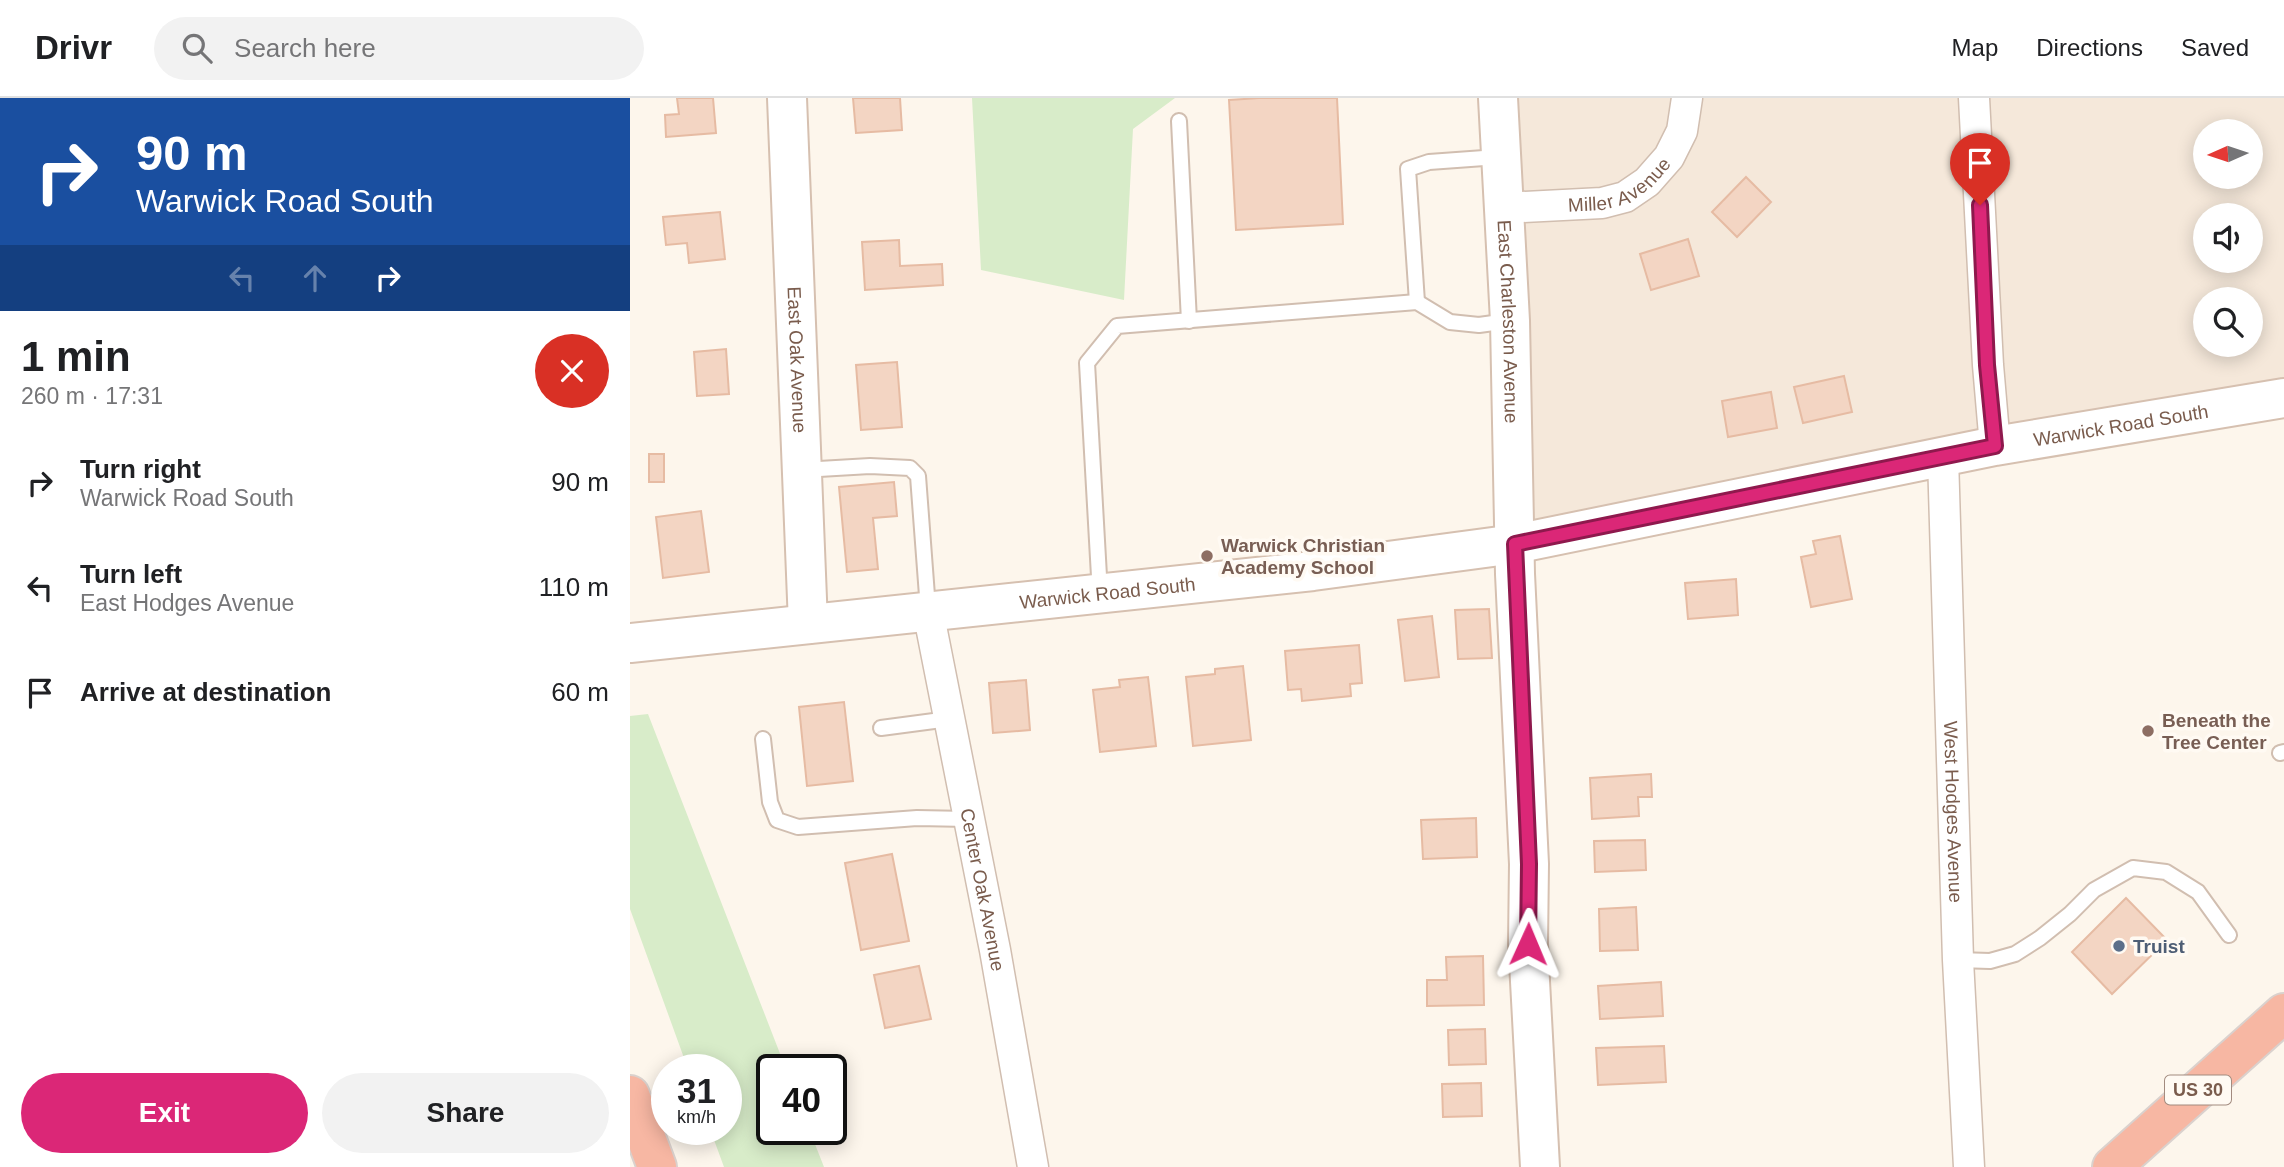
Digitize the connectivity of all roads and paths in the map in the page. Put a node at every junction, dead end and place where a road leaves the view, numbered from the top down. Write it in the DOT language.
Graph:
graph roads {
  1 [pos="787,98"];
  2 [pos="1498,98"];
  3 [pos="1687,98"];
  4 [pos="1974,98"];
  5 [pos="1179,121"];
  6 [pos="1501,157"];
  7 [pos="1503,208"];
  8 [pos="1417,302"];
  9 [pos="1189,321"];
  10 [pos="1510,321"];
  11 [pos="2284,398"];
  12 [pos="1995,446"];
  13 [pos="1943,457"];
  14 [pos="801,470"];
  15 [pos="1515,544"];
  16 [pos="1100,594"];
  17 [pos="928,611"];
  18 [pos="808,624"];
  19 [pos="630,643"];
  20 [pos="949,719"];
  21 [pos="881,728"];
  22 [pos="763,739"];
  23 [pos="968,819"];
  24 [pos="2229,935"];
  25 [pos="1958,960"];
  26 [pos="2284,1013"];
  27 [pos="2284,1037"];
  28 [pos="2242,1052"];
  29 [pos="630,1095"];
  30 [pos="657,1167"];
  31 [pos="1034,1167"];
  32 [pos="1540,1167"];
  33 [pos="1969,1167"];
  34 [pos="2112,1167"];
  1 -- 14 [label="street, East Oak Avenue"];
  2 -- 6 [label="street, East Charleston Avenue"];
  3 -- 7 [label="street, Miller Avenue"];
  4 -- 12 [label="street"];
  5 -- 9 [label="lane"];
  6 -- 7 [label="street, East Charleston Avenue"];
  6 -- 8 [label="lane"];
  7 -- 10 [label="street, East Charleston Avenue"];
  8 -- 9 [label="lane"];
  8 -- 10 [label="lane"];
  9 -- 16 [label="lane"];
  10 -- 15 [label="street, East Charleston Avenue"];
  11 -- 12 [label="street, Warwick Road South"];
  12 -- 13 [label="street, Warwick Road South"];
  13 -- 15 [label="street, Warwick Road South"];
  13 -- 25 [label="street, West Hodges Avenue"];
  14 -- 17 [label="lane"];
  14 -- 18 [label="street, East Oak Avenue"];
  15 -- 16 [label="street, Warwick Road South"];
  15 -- 32 [label="street, East Charleston Avenue"];
  16 -- 17 [label="street, Warwick Road South"];
  17 -- 18 [label="street, Warwick Road South"];
  17 -- 20 [label="street, Center Oak Avenue"];
  18 -- 19 [label="street, Warwick Road South"];
  20 -- 21 [label="lane"];
  20 -- 23 [label="street, Center Oak Avenue"];
  22 -- 23 [label="lane"];
  23 -- 31 [label="street, Center Oak Avenue"];
  24 -- 25 [label="lane"];
  25 -- 33 [label="street, West Hodges Avenue"];
  26 -- 28 [label="highway, US 30"];
  27 -- 28 [label="street"];
  28 -- 34 [label="highway, US 30"];
  29 -- 30 [label="highway"];
}
